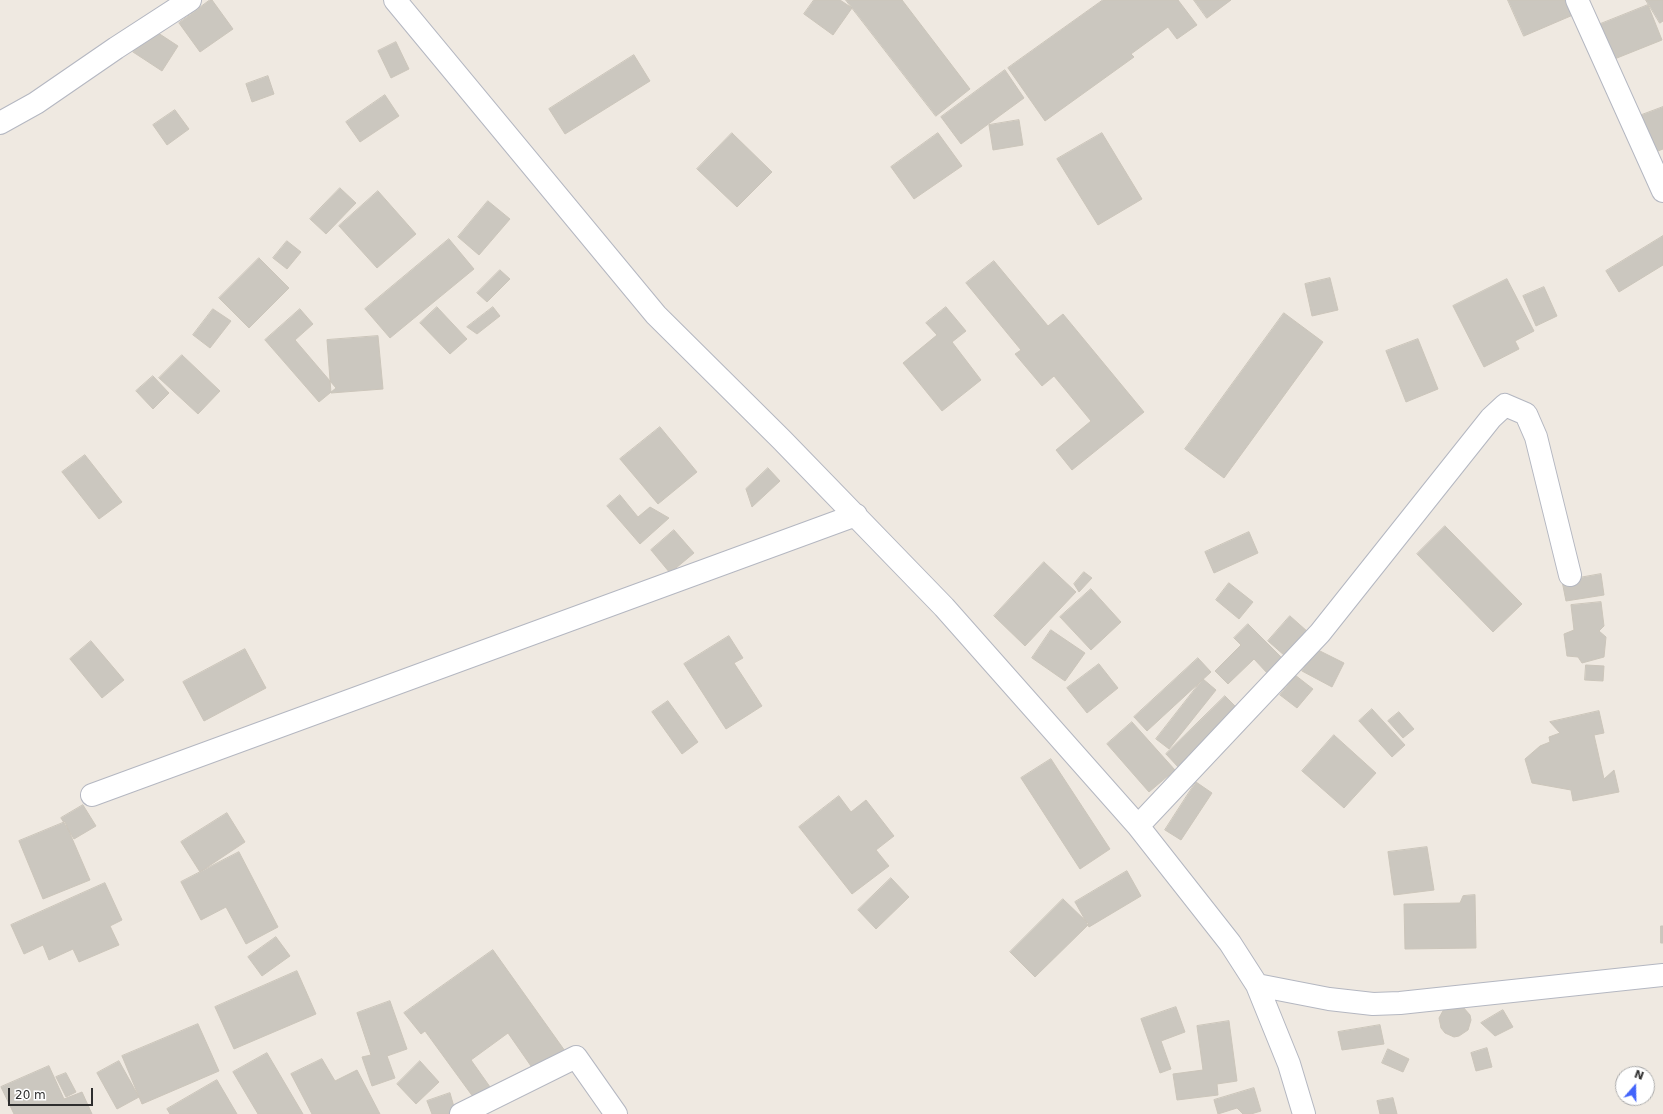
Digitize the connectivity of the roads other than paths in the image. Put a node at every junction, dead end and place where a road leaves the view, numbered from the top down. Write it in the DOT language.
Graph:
graph roads {
  1 [pos="190,0"];
  2 [pos="395,0"];
  3 [pos="1577,0"];
  4 [pos="0,123"];
  5 [pos="1663,191"];
  6 [pos="856,515"];
  7 [pos="1570,575"];
  8 [pos="92,795"];
  9 [pos="1138,826"];
  10 [pos="1663,975"];
  11 [pos="1257,985"];
  12 [pos="461,1114"];
  13 [pos="616,1114"];
  14 [pos="1304,1114"];
  1 -- 4 [label="street"];
  2 -- 6 [label="street"];
  3 -- 5 [label="street"];
  6 -- 8 [label="street"];
  6 -- 9 [label="street"];
  7 -- 9 [label="street"];
  9 -- 11 [label="street"];
  10 -- 11 [label="street"];
  11 -- 14 [label="street"];
  12 -- 13 [label="street"];
}
